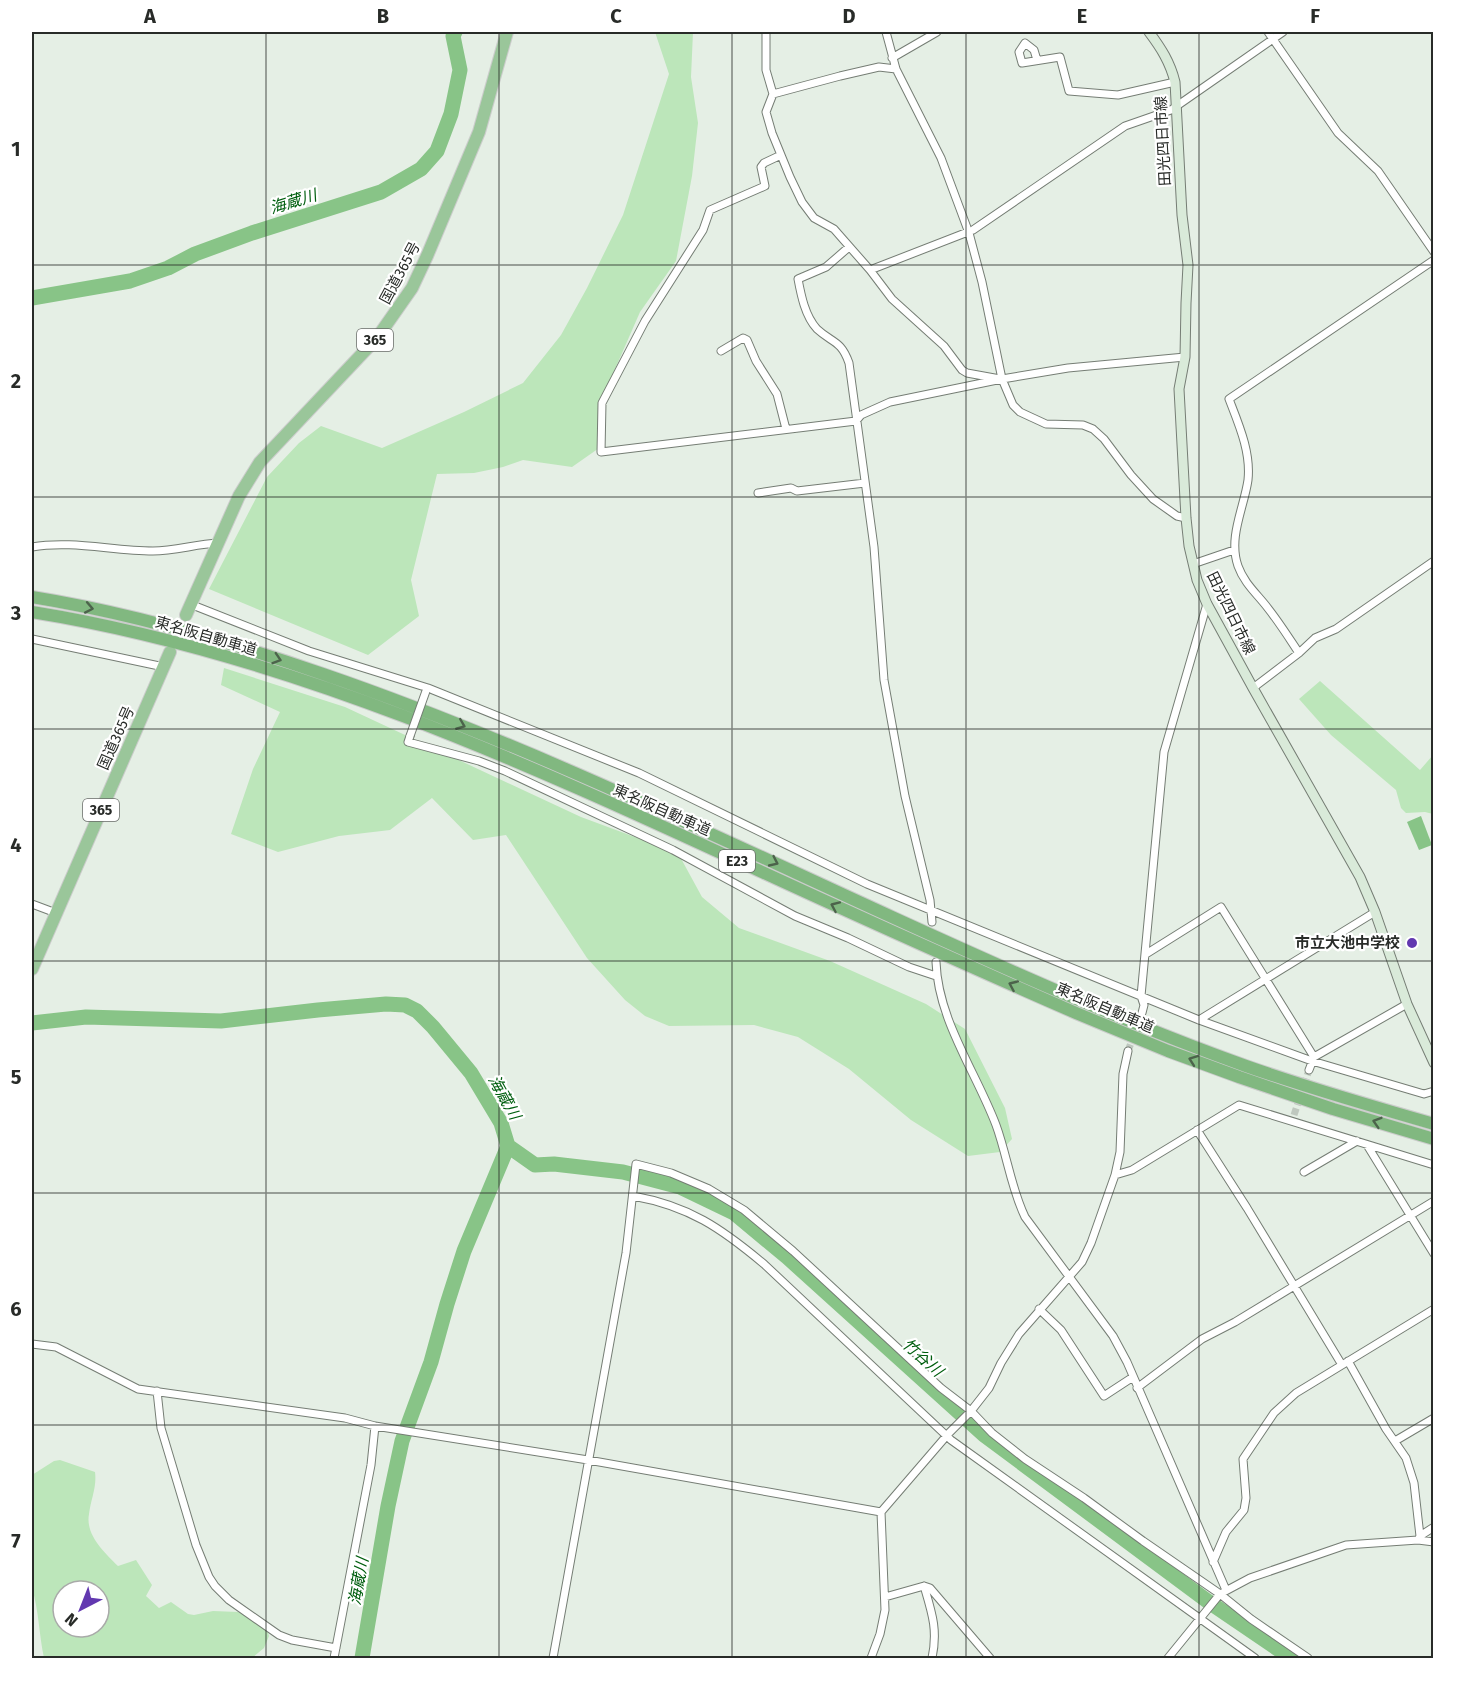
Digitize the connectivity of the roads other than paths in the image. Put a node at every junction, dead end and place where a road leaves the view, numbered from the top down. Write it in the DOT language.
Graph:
graph roads {
  1 [pos="507,32"];
  2 [pos="766,32"];
  3 [pos="886,32"];
  4 [pos="937,32"];
  5 [pos="1149,32"];
  6 [pos="1268,32"];
  7 [pos="1283,32"];
  8 [pos="1273,39"];
  9 [pos="892,58"];
  10 [pos="1037,60"];
  11 [pos="896,69"];
  12 [pos="1175,82"];
  13 [pos="773,94"];
  14 [pos="1177,105"];
  15 [pos="781,155"];
  16 [pos="969,232"];
  17 [pos="849,247"];
  18 [pos="1434,252"];
  19 [pos="1434,260"];
  20 [pos="870,270"];
  21 [pos="721,351"];
  22 [pos="1185,357"];
  23 [pos="1002,379"];
  24 [pos="856,421"];
  25 [pos="786,429"];
  26 [pos="865,483"];
  27 [pos="758,493"];
  28 [pos="1186,518"];
  29 [pos="218,543"];
  30 [pos="32,547"];
  31 [pos="1234,550"];
  32 [pos="1434,561"];
  33 [pos="1193,564"];
  34 [pos="32,597"];
  35 [pos="1207,604"];
  36 [pos="188,610"];
  37 [pos="32,612"];
  38 [pos="32,639"];
  39 [pos="170,652"];
  40 [pos="1299,653"];
  41 [pos="164,667"];
  42 [pos="1252,688"];
  43 [pos="427,689"];
  44 [pos="32,903"];
  45 [pos="932,911"];
  46 [pos="1375,912"];
  47 [pos="56,913"];
  48 [pos="933,922"];
  49 [pos="1146,954"];
  50 [pos="936,962"];
  51 [pos="32,969"];
  52 [pos="936,976"];
  53 [pos="1265,979"];
  54 [pos="1141,996"];
  55 [pos="1407,1004"];
  56 [pos="1142,1013"];
  57 [pos="1199,1020"];
  58 [pos="1128,1051"];
  59 [pos="1313,1059"];
  60 [pos="1434,1063"];
  61 [pos="1309,1070"];
  62 [pos="1434,1091"];
  63 [pos="1434,1124"];
  64 [pos="1197,1130"];
  65 [pos="1434,1139"];
  66 [pos="1357,1141"];
  67 [pos="1367,1145"];
  68 [pos="1434,1165"];
  69 [pos="1304,1172"];
  70 [pos="1115,1175"];
  71 [pos="633,1194"];
  72 [pos="1434,1201"];
  73 [pos="1410,1216"];
  74 [pos="1434,1254"];
  75 [pos="1070,1276"];
  76 [pos="1294,1287"];
  77 [pos="1039,1309"];
  78 [pos="1434,1309"];
  79 [pos="32,1344"];
  80 [pos="1345,1363"];
  81 [pos="1133,1377"];
  82 [pos="1137,1388"];
  83 [pos="157,1391"];
  84 [pos="969,1412"];
  85 [pos="1434,1418"];
  86 [pos="375,1425"];
  87 [pos="948,1435"];
  88 [pos="1395,1441"];
  89 [pos="588,1460"];
  90 [pos="881,1512"];
  91 [pos="1434,1527"];
  92 [pos="1419,1538"];
  93 [pos="1434,1542"];
  94 [pos="1214,1562"];
  95 [pos="924,1586"];
  96 [pos="1221,1594"];
  97 [pos="885,1597"];
  98 [pos="1203,1617"];
  99 [pos="336,1648"];
  100 [pos="334,1659"];
  101 [pos="553,1659"];
  102 [pos="871,1659"];
  103 [pos="932,1659"];
  104 [pos="990,1659"];
  105 [pos="1168,1659"];
  106 [pos="1255,1659"];
  107 [pos="1308,1659"];
  1 -- 29 [label="highway, 国道365号 / 365"];
  2 -- 13 [label="street"];
  3 -- 9 [label="street"];
  4 -- 9 [label="street"];
  5 -- 12 [label="main road, 田光四日市線"];
  6 -- 8 [label="street"];
  7 -- 8 [label="street"];
  8 -- 14 [label="street"];
  8 -- 18 [label="street"];
  9 -- 11 [label="street"];
  10 -- 12 [label="street"];
  11 -- 13 [label="street"];
  11 -- 16 [label="street"];
  12 -- 14 [label="main road, 田光四日市線"];
  13 -- 15 [label="street"];
  14 -- 16 [label="street"];
  14 -- 22 [label="main road, 田光四日市線"];
  15 -- 17 [label="street"];
  15 -- 25 [label="street"];
  16 -- 20 [label="street"];
  16 -- 23 [label="street"];
  17 -- 20 [label="street"];
  17 -- 24 [label="street"];
  19 -- 31 [label="street"];
  20 -- 23 [label="street"];
  21 -- 25 [label="street"];
  22 -- 23 [label="street"];
  22 -- 28 [label="main road, 田光四日市線"];
  23 -- 24 [label="street"];
  23 -- 28 [label="street"];
  24 -- 25 [label="street"];
  24 -- 26 [label="street"];
  26 -- 27 [label="street"];
  26 -- 45 [label="street"];
  28 -- 33 [label="main road, 田光四日市線"];
  29 -- 30 [label="street"];
  29 -- 36 [label="highway, 国道365号 / 365"];
  31 -- 33 [label="street"];
  31 -- 40 [label="street"];
  32 -- 40 [label="street"];
  33 -- 35 [label="main road, 田光四日市線"];
  34 -- 63 [label="highway, 東名阪自動車道 / E23, one-way"];
  35 -- 42 [label="main road, 田光四日市線"];
  35 -- 49 [label="street"];
  36 -- 43 [label="street"];
  65 -- 37 [label="highway, 東名阪自動車道 / E23, one-way"];
  38 -- 41 [label="street"];
  39 -- 41 [label="highway, 国道365号 / 365"];
  40 -- 42 [label="street"];
  41 -- 47 [label="highway, 国道365号 / 365"];
  42 -- 46 [label="main road, 田光四日市線"];
  43 -- 45 [label="street"];
  43 -- 52 [label="street, bridge"];
  44 -- 47 [label="street"];
  45 -- 48 [label="street"];
  45 -- 54 [label="street"];
  46 -- 53 [label="street"];
  46 -- 55 [label="main road, 田光四日市線"];
  47 -- 51 [label="highway, 国道365号 / 365"];
  49 -- 53 [label="street"];
  49 -- 54 [label="street"];
  50 -- 52 [label="street"];
  52 -- 75 [label="street"];
  53 -- 57 [label="street"];
  53 -- 59 [label="street"];
  54 -- 56 [label="street"];
  54 -- 57 [label="street"];
  55 -- 59 [label="street"];
  55 -- 60 [label="main road, 田光四日市線"];
  57 -- 59 [label="street"];
  58 -- 70 [label="street"];
  59 -- 61 [label="street"];
  59 -- 62 [label="street"];
  64 -- 66 [label="street"];
  64 -- 70 [label="street"];
  64 -- 76 [label="street"];
  66 -- 67 [label="street"];
  66 -- 69 [label="street"];
  67 -- 68 [label="street"];
  67 -- 73 [label="street"];
  70 -- 75 [label="street"];
  71 -- 84 [label="street"];
  71 -- 87 [label="street"];
  71 -- 89 [label="street"];
  72 -- 73 [label="street"];
  73 -- 74 [label="street"];
  73 -- 76 [label="street"];
  75 -- 77 [label="street"];
  75 -- 81 [label="street"];
  76 -- 80 [label="street"];
  76 -- 82 [label="street"];
  77 -- 81 [label="street"];
  77 -- 84 [label="street"];
  78 -- 80 [label="street"];
  79 -- 83 [label="street"];
  80 -- 88 [label="street"];
  80 -- 94 [label="street"];
  81 -- 82 [label="street"];
  82 -- 94 [label="street"];
  83 -- 86 [label="street"];
  83 -- 99 [label="street"];
  84 -- 87 [label="street"];
  84 -- 96 [label="street"];
  85 -- 88 [label="street"];
  86 -- 89 [label="street"];
  86 -- 99 [label="street"];
  87 -- 90 [label="street"];
  87 -- 98 [label="street"];
  88 -- 92 [label="street"];
  89 -- 90 [label="street"];
  89 -- 101 [label="street"];
  90 -- 97 [label="street"];
  91 -- 92 [label="street"];
  92 -- 93 [label="street"];
  92 -- 96 [label="street"];
  94 -- 96 [label="street"];
  95 -- 97 [label="street"];
  95 -- 103 [label="street"];
  95 -- 104 [label="street"];
  96 -- 98 [label="street"];
  96 -- 107 [label="street"];
  97 -- 102 [label="street"];
  98 -- 105 [label="street"];
  98 -- 106 [label="street"];
  99 -- 100 [label="street"];
}
